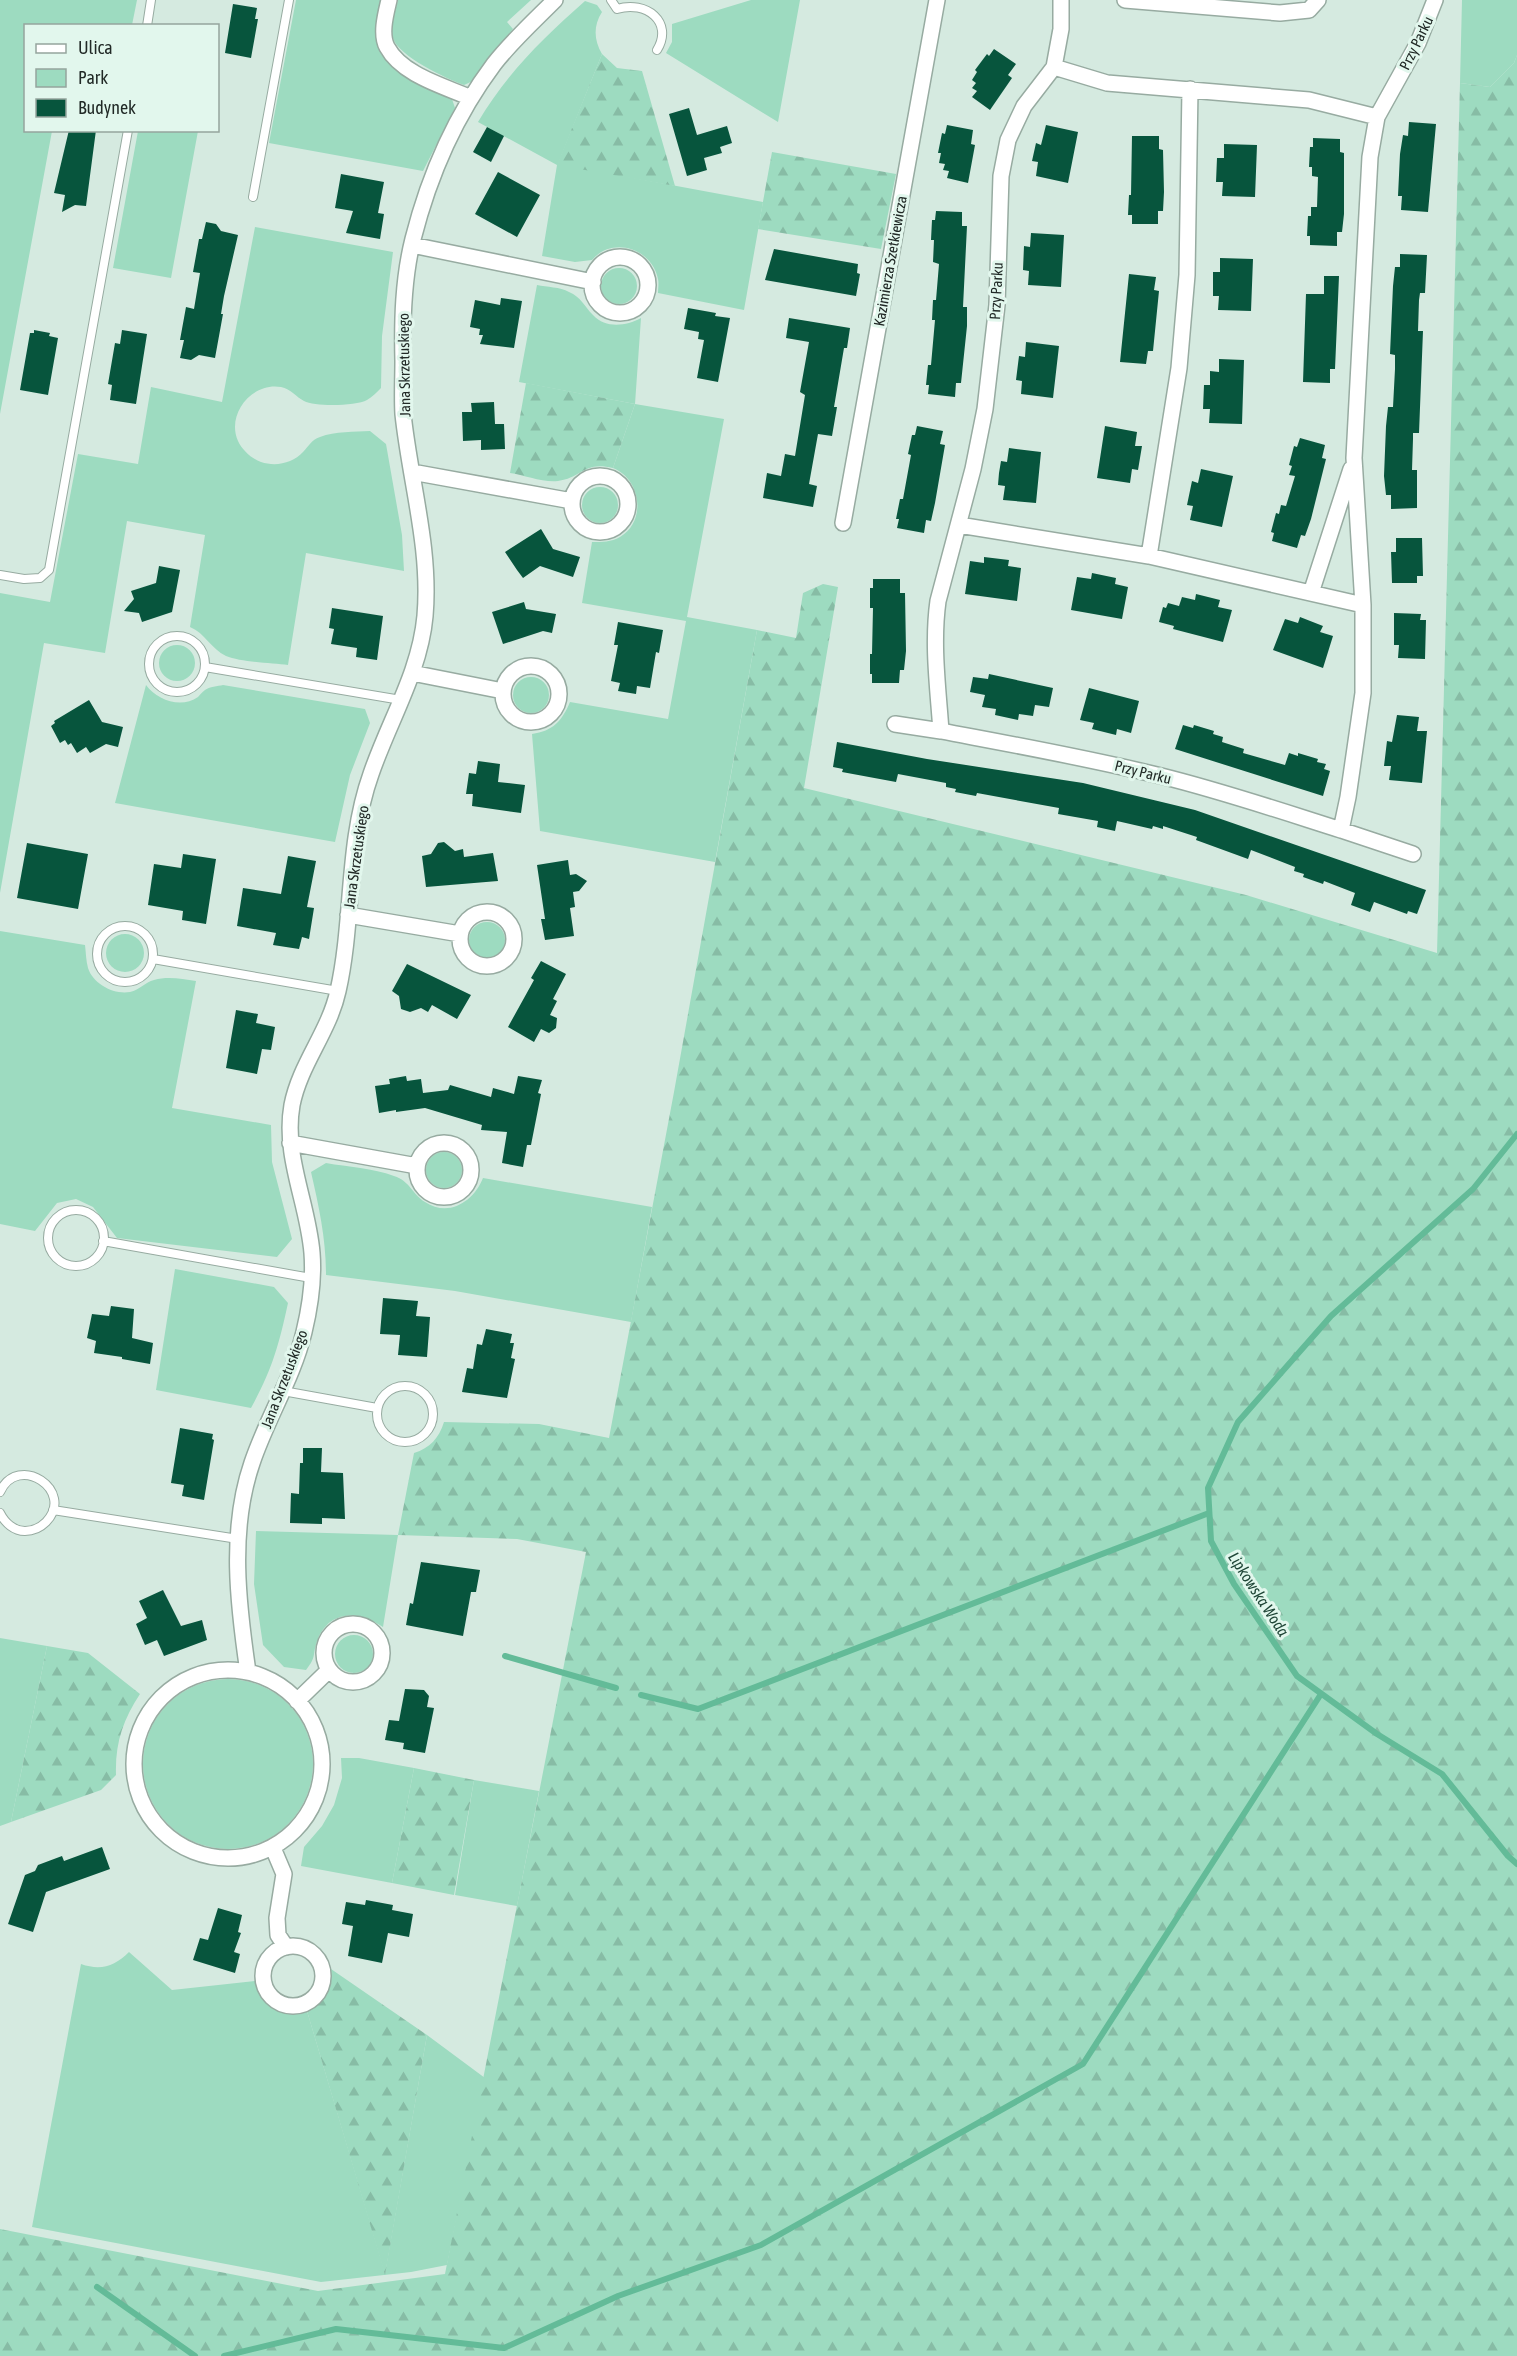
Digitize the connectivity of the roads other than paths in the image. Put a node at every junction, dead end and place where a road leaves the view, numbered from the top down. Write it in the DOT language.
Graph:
graph roads {
  1 [pos="151,0"];
  2 [pos="289,0"];
  3 [pos="389,0"];
  4 [pos="555,0"];
  5 [pos="611,0"];
  6 [pos="937,0"];
  7 [pos="1061,0"];
  8 [pos="1125,0"];
  9 [pos="1318,0"];
  10 [pos="1435,0"];
  11 [pos="147,24"];
  12 [pos="657,50"];
  13 [pos="1054,67"];
  14 [pos="1190,89"];
  15 [pos="471,98"];
  16 [pos="1377,117"];
  17 [pos="128,132"];
  18 [pos="253,197"];
  19 [pos="412,245"];
  20 [pos="592,282"];
  21 [pos="1354,458"];
  22 [pos="412,472"];
  23 [pos="572,501"];
  24 [pos="843,523"];
  25 [pos="959,525"];
  26 [pos="1149,556"];
  27 [pos="0,575"];
  28 [pos="1311,593"];
  29 [pos="1363,605"];
  30 [pos="205,667"];
  31 [pos="412,673"];
  32 [pos="503,691"];
  33 [pos="401,700"];
  34 [pos="895,724"];
  35 [pos="941,731"];
  36 [pos="1341,830"];
  37 [pos="1413,854"];
  38 [pos="348,915"];
  39 [pos="460,934"];
  40 [pos="153,959"];
  41 [pos="338,991"];
  42 [pos="290,1143"];
  43 [pos="417,1166"];
  44 [pos="103,1241"];
  45 [pos="311,1278"];
  46 [pos="283,1391"];
  47 [pos="377,1408"];
  48 [pos="0,1492"];
  49 [pos="53,1510"];
  50 [pos="0,1514"];
  51 [pos="238,1539"];
  52 [pos="329,1670"];
  53 [pos="248,1672"];
  54 [pos="297,1701"];
  55 [pos="273,1848"];
  56 [pos="286,1947"];
  1 -- 11 [label="lane"];
  2 -- 18 [label="lane"];
  3 -- 15 [label="street"];
  4 -- 15 [label="street, Jana Skrzetuskiego"];
  5 -- 12 [label="lane"];
  6 -- 24 [label="street, Kazimierza Szetkiewicza"];
  7 -- 13 [label="street, Przy Parku"];
  8 -- 9 [label="street"];
  10 -- 16 [label="street, Przy Parku"];
  13 -- 14 [label="street"];
  13 -- 25 [label="street, Przy Parku"];
  14 -- 16 [label="street"];
  14 -- 26 [label="street"];
  15 -- 19 [label="street, Jana Skrzetuskiego"];
  16 -- 21 [label="street, Przy Parku"];
  17 -- 27 [label="lane"];
  19 -- 20 [label="street"];
  19 -- 22 [label="street, Jana Skrzetuskiego"];
  21 -- 28 [label="street, Przy Parku"];
  21 -- 29 [label="street, Przy Parku"];
  22 -- 23 [label="street"];
  22 -- 31 [label="street, Jana Skrzetuskiego"];
  25 -- 26 [label="street"];
  25 -- 35 [label="street, Przy Parku"];
  26 -- 28 [label="street"];
  28 -- 29 [label="street"];
  29 -- 36 [label="street, Przy Parku"];
  30 -- 30 [label="lane"];
  30 -- 33 [label="lane"];
  31 -- 32 [label="street"];
  31 -- 33 [label="street, Jana Skrzetuskiego"];
  33 -- 38 [label="street, Jana Skrzetuskiego"];
  34 -- 35 [label="street, Przy Parku"];
  35 -- 36 [label="street, Przy Parku"];
  36 -- 37 [label="street, Przy Parku"];
  38 -- 39 [label="street"];
  38 -- 41 [label="street, Jana Skrzetuskiego"];
  40 -- 40 [label="lane"];
  40 -- 41 [label="lane"];
  41 -- 42 [label="street, Jana Skrzetuskiego"];
  42 -- 43 [label="street"];
  42 -- 45 [label="street, Jana Skrzetuskiego"];
  44 -- 44 [label="lane"];
  44 -- 45 [label="lane"];
  45 -- 46 [label="street, Jana Skrzetuskiego"];
  46 -- 47 [label="lane"];
  46 -- 51 [label="street, Jana Skrzetuskiego"];
  47 -- 47 [label="lane"];
  48 -- 49 [label="lane"];
  49 -- 50 [label="lane"];
  49 -- 51 [label="lane"];
  51 -- 53 [label="street, Jana Skrzetuskiego"];
  52 -- 54 [label="street"];
  53 -- 54 [label="street"];
  53 -- 55 [label="street"];
  54 -- 55 [label="street"];
  55 -- 56 [label="street"];
}
